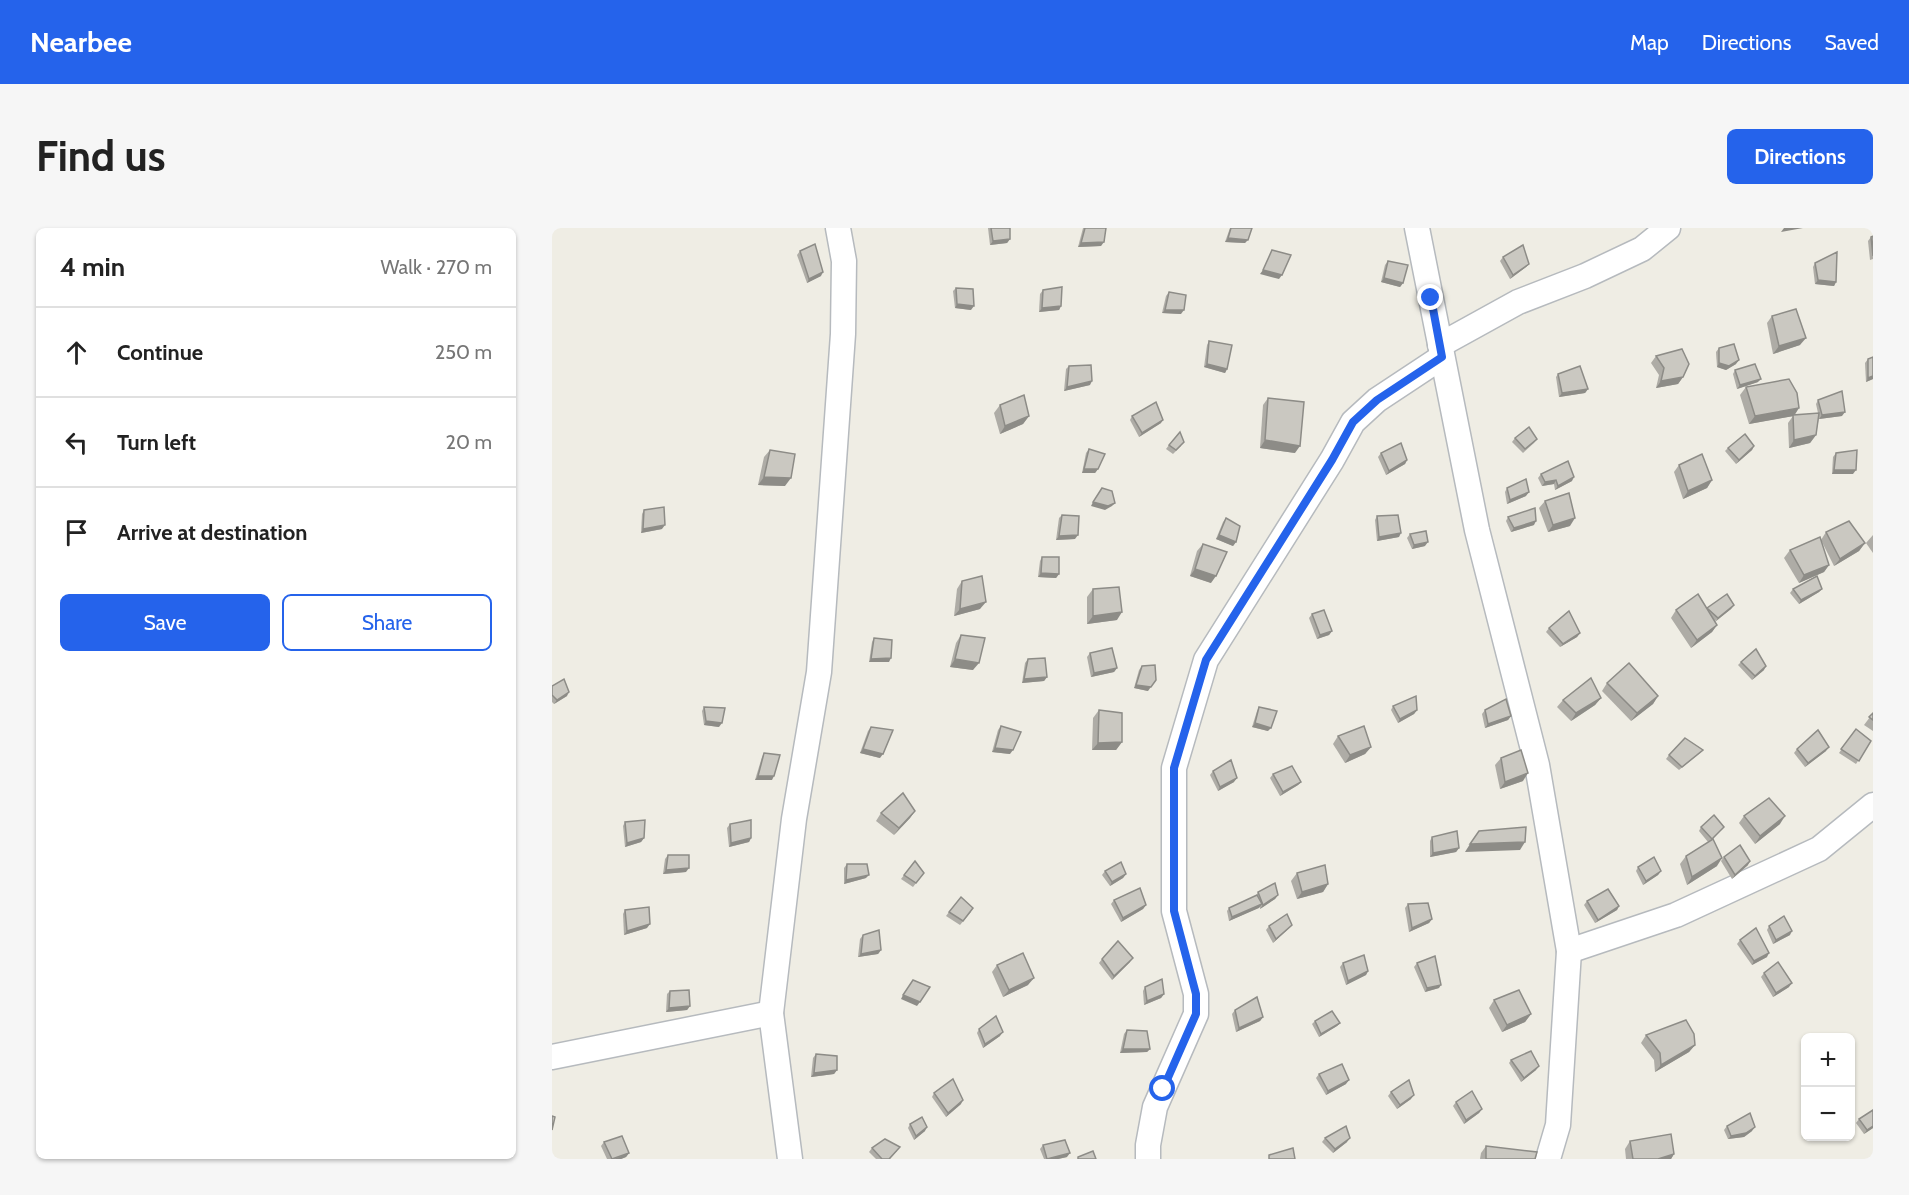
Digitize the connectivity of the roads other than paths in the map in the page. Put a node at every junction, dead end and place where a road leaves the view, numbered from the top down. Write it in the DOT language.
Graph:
graph roads {
  1 [pos="838,228"];
  2 [pos="1417,228"];
  3 [pos="1668,228"];
  4 [pos="1441,351"];
  5 [pos="1873,804"];
  6 [pos="1569,951"];
  7 [pos="771,1013"];
  8 [pos="552,1057"];
  9 [pos="790,1159"];
  10 [pos="1148,1159"];
  11 [pos="1548,1159"];
  1 -- 7 [label="street"];
  2 -- 4 [label="street"];
  3 -- 4 [label="street"];
  4 -- 6 [label="street"];
  4 -- 10 [label="street"];
  5 -- 6 [label="street"];
  6 -- 11 [label="street"];
  7 -- 8 [label="street"];
  7 -- 9 [label="street"];
}
